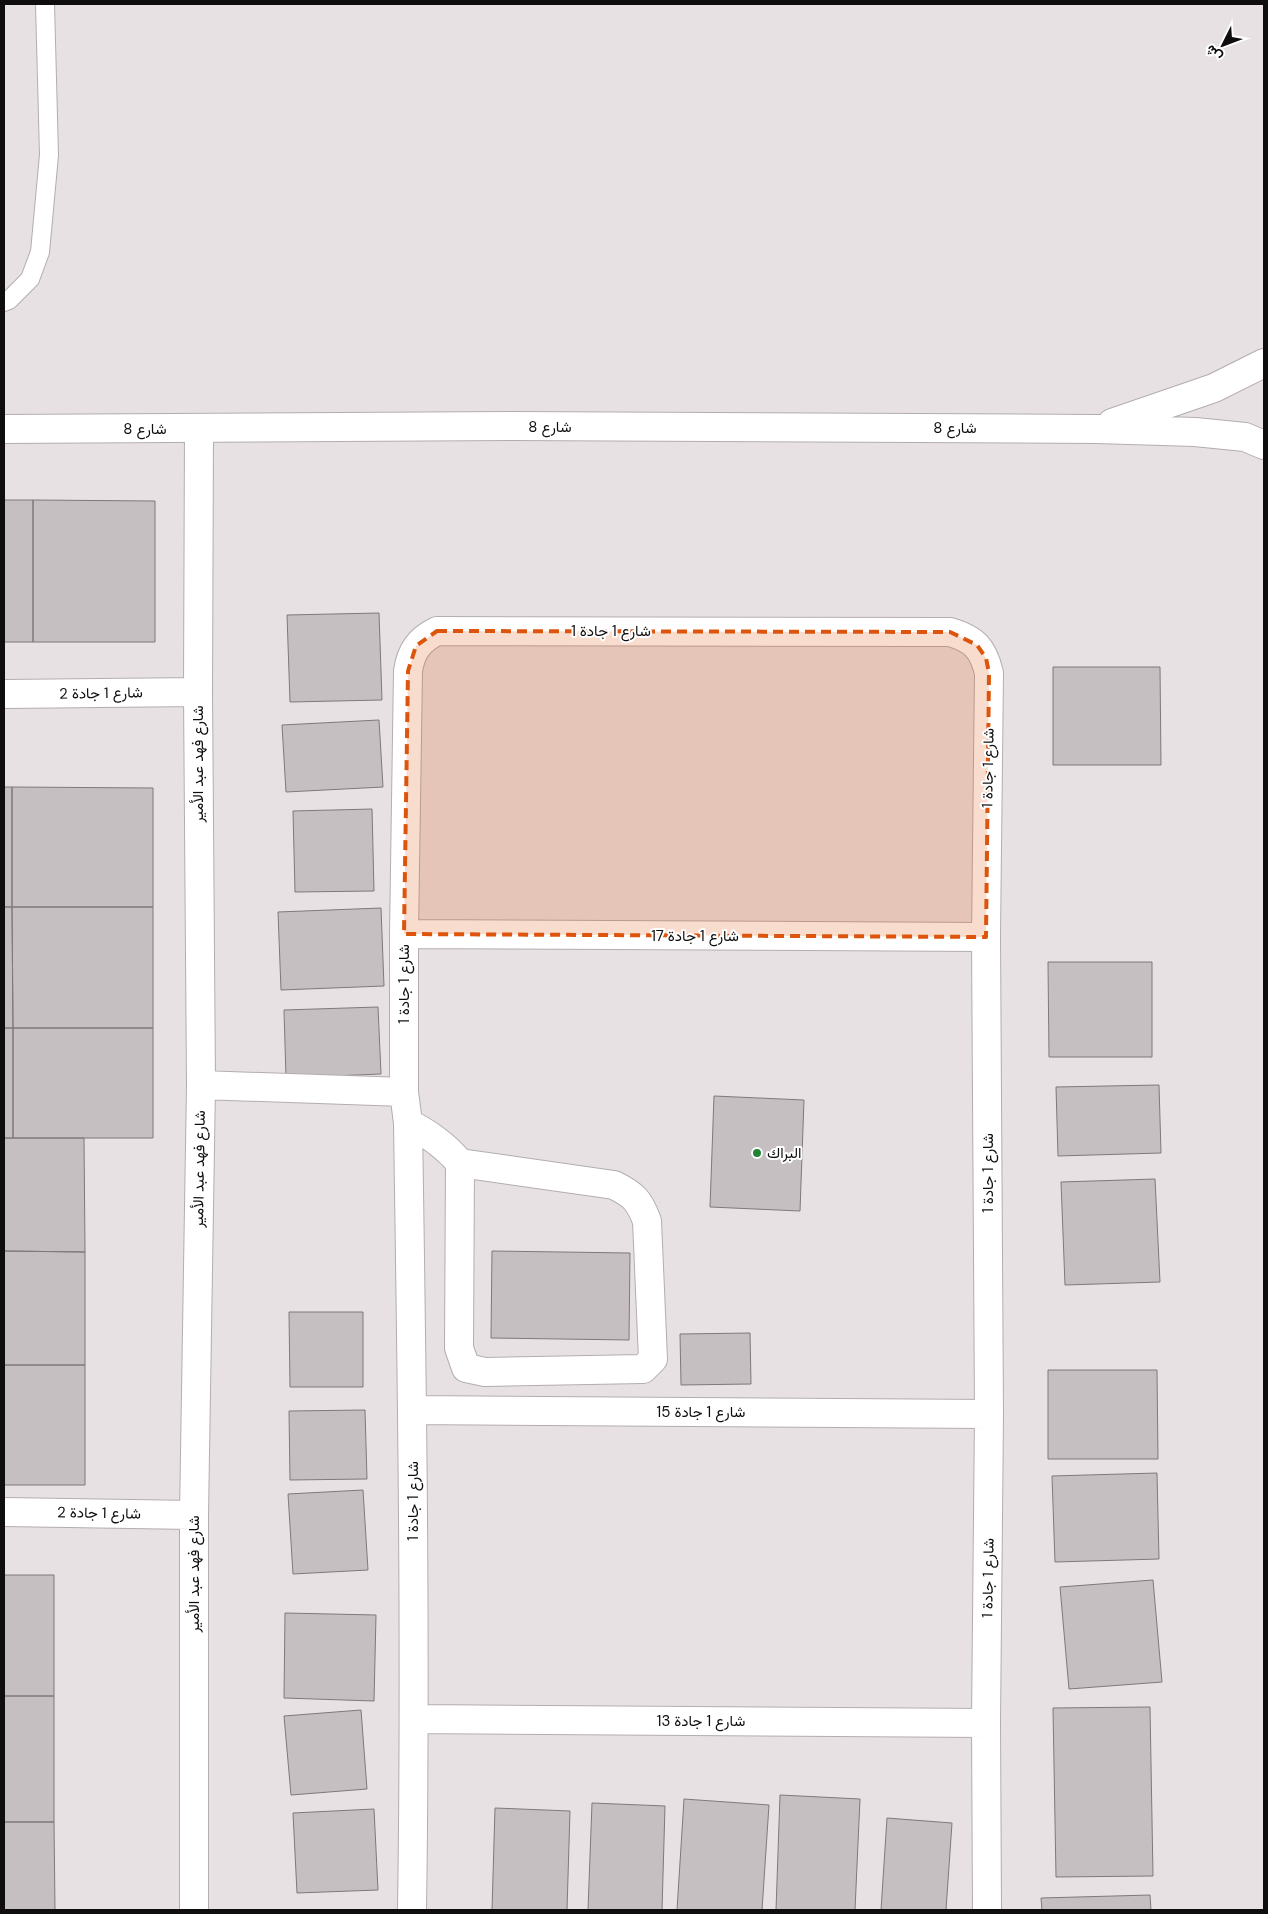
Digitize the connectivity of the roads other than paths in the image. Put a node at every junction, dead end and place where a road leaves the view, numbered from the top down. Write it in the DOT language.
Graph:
graph roads {
  1 [pos="45,4"];
  2 [pos="4,302"];
  3 [pos="1264,363"];
  4 [pos="4,429"];
  5 [pos="199,429"];
  6 [pos="1096,429"];
  7 [pos="1264,445"];
  8 [pos="198,692"];
  9 [pos="4,694"];
  10 [pos="404,934"];
  11 [pos="986,937"];
  12 [pos="201,1085"];
  13 [pos="404,1092"];
  14 [pos="408,1123"];
  15 [pos="460,1163"];
  16 [pos="412,1410"];
  17 [pos="989,1414"];
  18 [pos="4,1512"];
  19 [pos="194,1515"];
  20 [pos="415,1719"];
  21 [pos="986,1723"];
  22 [pos="194,1910"];
  23 [pos="412,1910"];
  24 [pos="987,1910"];
  1 -- 2 [label="lane"];
  3 -- 6 [label="street, شارع 8"];
  4 -- 5 [label="street, شارع 8"];
  5 -- 6 [label="street, شارع 8"];
  5 -- 8 [label="street, شارع فهد عبد الأمير"];
  6 -- 7 [label="street, شارع 8"];
  8 -- 9 [label="street, شارع 1 جادة 2"];
  8 -- 12 [label="street, شارع فهد عبد الأمير"];
  10 -- 11 [label="street, شارع 1 جادة 17"];
  10 -- 11 [label="street, شارع 1 جادة 1"];
  10 -- 13 [label="street, شارع 1 جادة 1"];
  11 -- 17 [label="street, شارع 1 جادة 1"];
  12 -- 13 [label="street"];
  12 -- 19 [label="street, شارع فهد عبد الأمير"];
  13 -- 14 [label="street, شارع 1 جادة 1"];
  14 -- 15 [label="street"];
  14 -- 16 [label="street, شارع 1 جادة 1"];
  15 -- 15 [label="street"];
  16 -- 17 [label="street, شارع 1 جادة 15"];
  16 -- 20 [label="street, شارع 1 جادة 1"];
  17 -- 21 [label="street, شارع 1 جادة 1"];
  18 -- 19 [label="street, شارع 1 جادة 2"];
  19 -- 22 [label="street, شارع فهد عبد الأمير"];
  20 -- 21 [label="street, شارع 1 جادة 13"];
  20 -- 23 [label="street, شارع 1 جادة 1"];
  21 -- 24 [label="street, شارع 1 جادة 1"];
}
